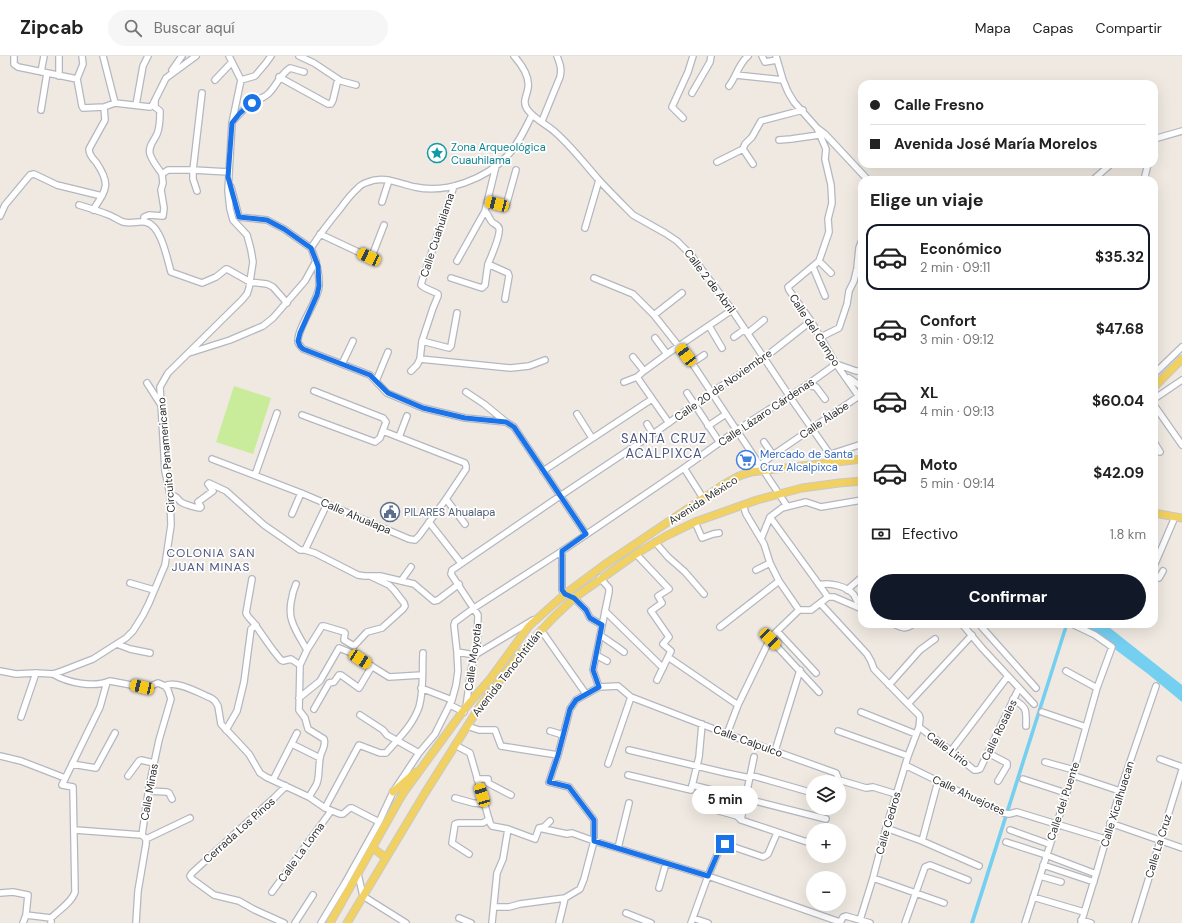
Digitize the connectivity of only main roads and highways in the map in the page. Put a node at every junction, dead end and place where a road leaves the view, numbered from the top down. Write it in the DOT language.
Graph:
graph roads {
  1 [pos="1181,358"];
  2 [pos="1163,378"];
  3 [pos="1158,380"];
  4 [pos="1158,383"];
  5 [pos="858,460"];
  6 [pos="858,481"];
  7 [pos="1158,514"];
  8 [pos="1179,517"];
  9 [pos="674,518"];
  10 [pos="660,527"];
  11 [pos="680,528"];
  12 [pos="666,536"];
  13 [pos="545,612"];
  14 [pos="553,618"];
  15 [pos="428,761"];
  16 [pos="393,792"];
  17 [pos="372,848"];
  18 [pos="386,858"];
  19 [pos="330,923"];
  20 [pos="347,923"];
  1 -- 2 [label="main road"];
  2 -- 3 [label="main road"];
  2 -- 4 [label="main road"];
  5 -- 9 [label="main road, Avenida México"];
  6 -- 11 [label="main road, Avenida Tenochtitlán"];
  7 -- 8 [label="main road"];
  9 -- 10 [label="main road, Avenida México"];
  9 -- 11 [label="main road"];
  10 -- 12 [label="main road"];
  10 -- 13 [label="main road, Avenida México"];
  11 -- 12 [label="main road, Avenida Tenochtitlán"];
  12 -- 14 [label="main road, Avenida Tenochtitlán"];
  13 -- 14 [label="main road"];
  13 -- 15 [label="main road, Avenida México"];
  14 -- 18 [label="main road, Avenida Tenochtitlán"];
  15 -- 16 [label="main road"];
  15 -- 17 [label="main road"];
  17 -- 18 [label="main road"];
  17 -- 19 [label="main road"];
  18 -- 20 [label="main road, Avenida Tenochtitlán"];
}
